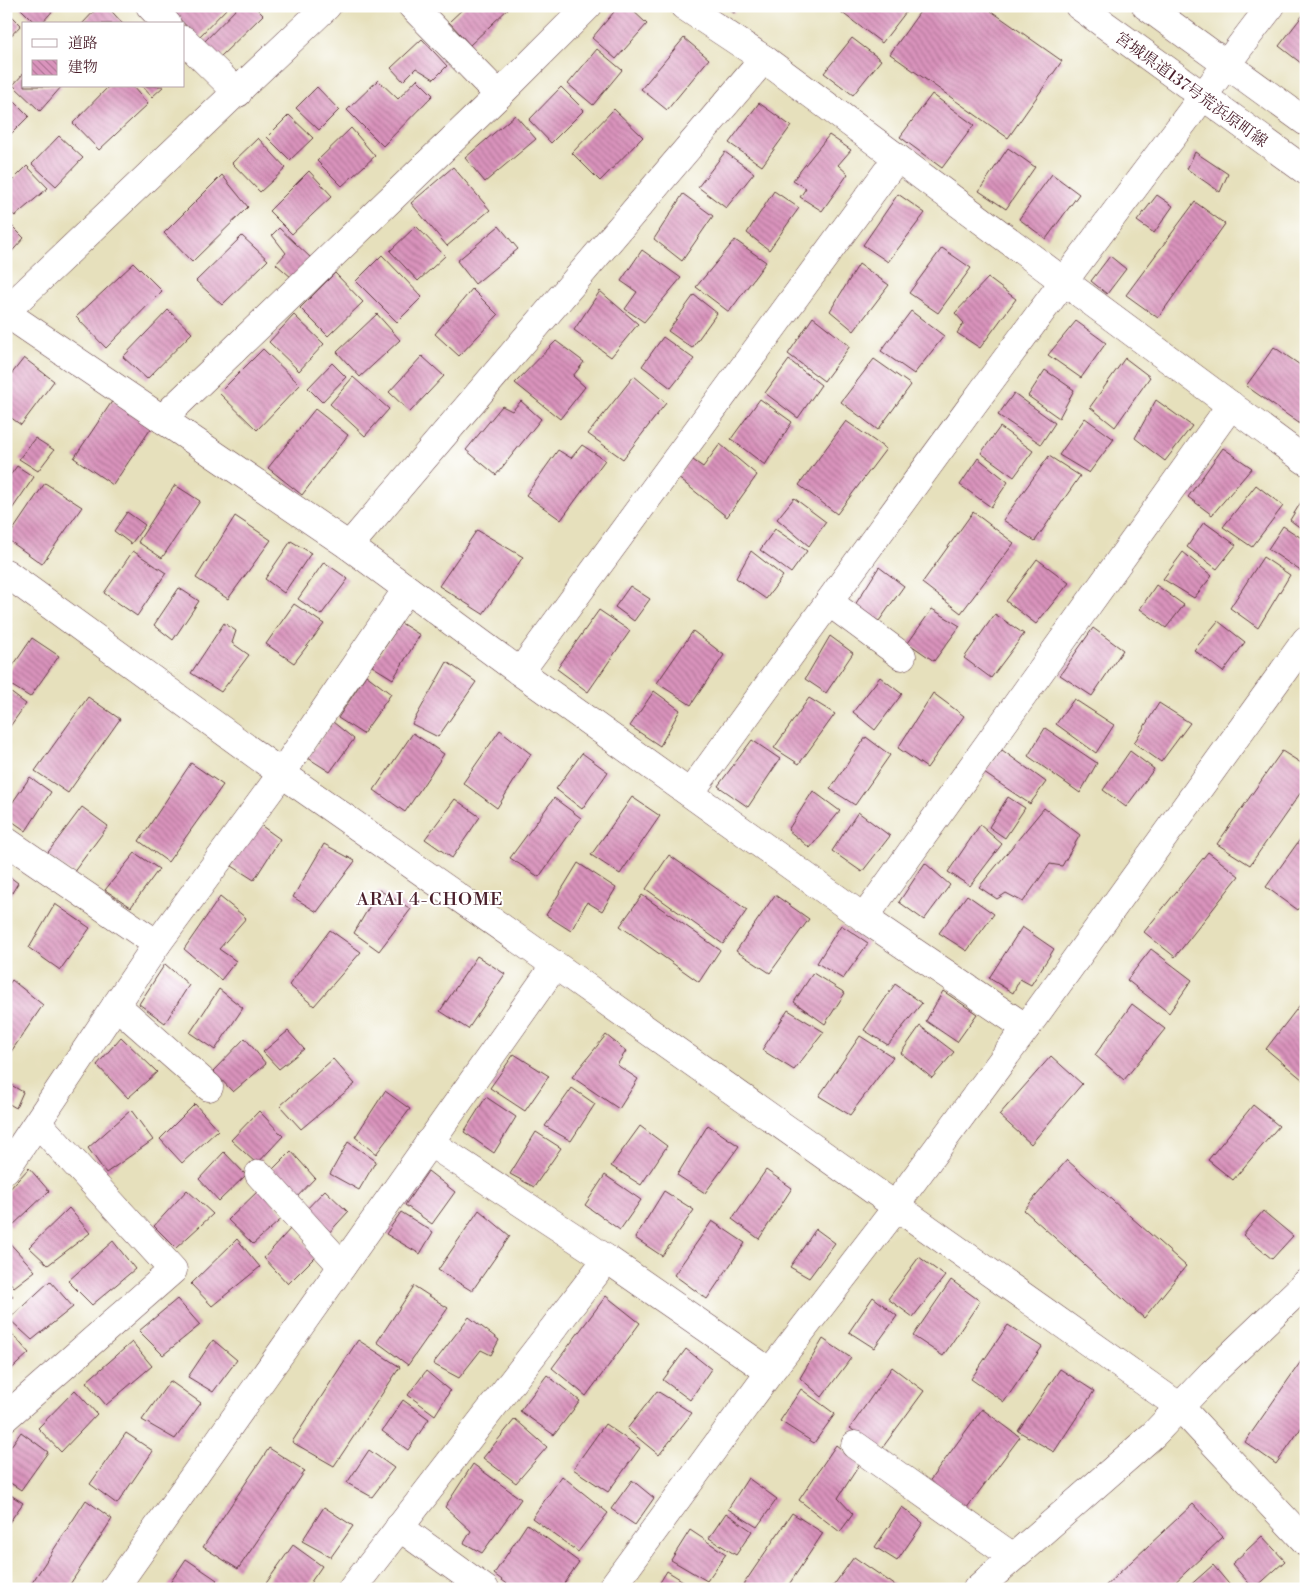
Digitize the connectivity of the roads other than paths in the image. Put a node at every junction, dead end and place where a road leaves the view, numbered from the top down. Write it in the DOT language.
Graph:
graph roads {
  1 [pos="150,6"];
  2 [pos="327,6"];
  3 [pos="412,6"];
  4 [pos="588,6"];
  5 [pos="684,6"];
  6 [pos="1078,6"];
  7 [pos="1146,6"];
  8 [pos="1270,6"];
  9 [pos="165,22"];
  10 [pos="185,41"];
  11 [pos="764,59"];
  12 [pos="1225,64"];
  13 [pos="238,92"];
  14 [pos="500,95"];
  15 [pos="1202,95"];
  16 [pos="1306,122"];
  17 [pos="896,158"];
  18 [pos="1306,171"];
  19 [pos="1063,281"];
  20 [pos="6,312"];
  21 [pos="1231,405"];
  22 [pos="162,419"];
  23 [pos="1306,461"];
  24 [pos="349,546"];
  25 [pos="6,573"];
  26 [pos="407,590"];
  27 [pos="829,602"];
  28 [pos="1306,640"];
  29 [pos="902,656"];
  30 [pos="520,672"];
  31 [pos="281,773"];
  32 [pos="690,793"];
  33 [pos="6,841"];
  34 [pos="864,918"];
  35 [pos="156,944"];
  36 [pos="555,965"];
  37 [pos="116,1005"];
  38 [pos="1026,1028"];
  39 [pos="208,1087"];
  40 [pos="38,1123"];
  41 [pos="429,1142"];
  42 [pos="6,1169"];
  43 [pos="259,1174"];
  44 [pos="897,1207"];
  45 [pos="607,1259"];
  46 [pos="342,1266"];
  47 [pos="1306,1283"];
  48 [pos="770,1372"];
  49 [pos="1180,1407"];
  50 [pos="6,1417"];
  51 [pos="855,1445"];
  52 [pos="399,1527"];
  53 [pos="1306,1542"];
  54 [pos="1013,1557"];
  55 [pos="114,1589"];
  56 [pos="352,1589"];
  57 [pos="485,1589"];
  58 [pos="611,1589"];
  59 [pos="977,1589"];
  1 -- 9 [label="street"];
  2 -- 13 [label="street"];
  3 -- 14 [label="street"];
  4 -- 14 [label="street"];
  5 -- 11 [label="street"];
  6 -- 15 [label="street, 宮城県道137号荒浜原町線"];
  7 -- 12 [label="street"];
  8 -- 12 [label="street"];
  10 -- 13 [label="street"];
  11 -- 17 [label="street"];
  11 -- 24 [label="street"];
  12 -- 15 [label="street"];
  12 -- 16 [label="street"];
  13 -- 20 [label="street"];
  14 -- 22 [label="street"];
  15 -- 18 [label="street, 宮城県道137号荒浜原町線"];
  15 -- 19 [label="street"];
  17 -- 19 [label="street"];
  17 -- 30 [label="street"];
  19 -- 21 [label="street"];
  19 -- 27 [label="street"];
  20 -- 22 [label="street"];
  21 -- 23 [label="street"];
  21 -- 34 [label="street"];
  22 -- 24 [label="street"];
  24 -- 26 [label="street"];
  25 -- 31 [label="street"];
  26 -- 30 [label="street"];
  26 -- 31 [label="street"];
  27 -- 29 [label="street"];
  27 -- 32 [label="street"];
  28 -- 38 [label="street"];
  30 -- 32 [label="street"];
  31 -- 35 [label="street"];
  31 -- 36 [label="street"];
  32 -- 34 [label="street"];
  33 -- 35 [label="street"];
  34 -- 38 [label="street"];
  35 -- 37 [label="street"];
  36 -- 41 [label="street"];
  36 -- 44 [label="street"];
  37 -- 39 [label="street"];
  37 -- 40 [label="street"];
  38 -- 44 [label="street"];
  40 -- 42 [label="street"];
  40 -- 50 [label="street"];
  41 -- 45 [label="street"];
  41 -- 46 [label="street"];
  43 -- 46 [label="street"];
  44 -- 48 [label="street"];
  44 -- 49 [label="street"];
  45 -- 48 [label="street"];
  45 -- 52 [label="street"];
  46 -- 55 [label="street"];
  47 -- 49 [label="street"];
  48 -- 58 [label="street"];
  49 -- 53 [label="street"];
  49 -- 54 [label="street"];
  51 -- 54 [label="street"];
  52 -- 56 [label="street"];
  52 -- 57 [label="street"];
  54 -- 59 [label="street"];
}
